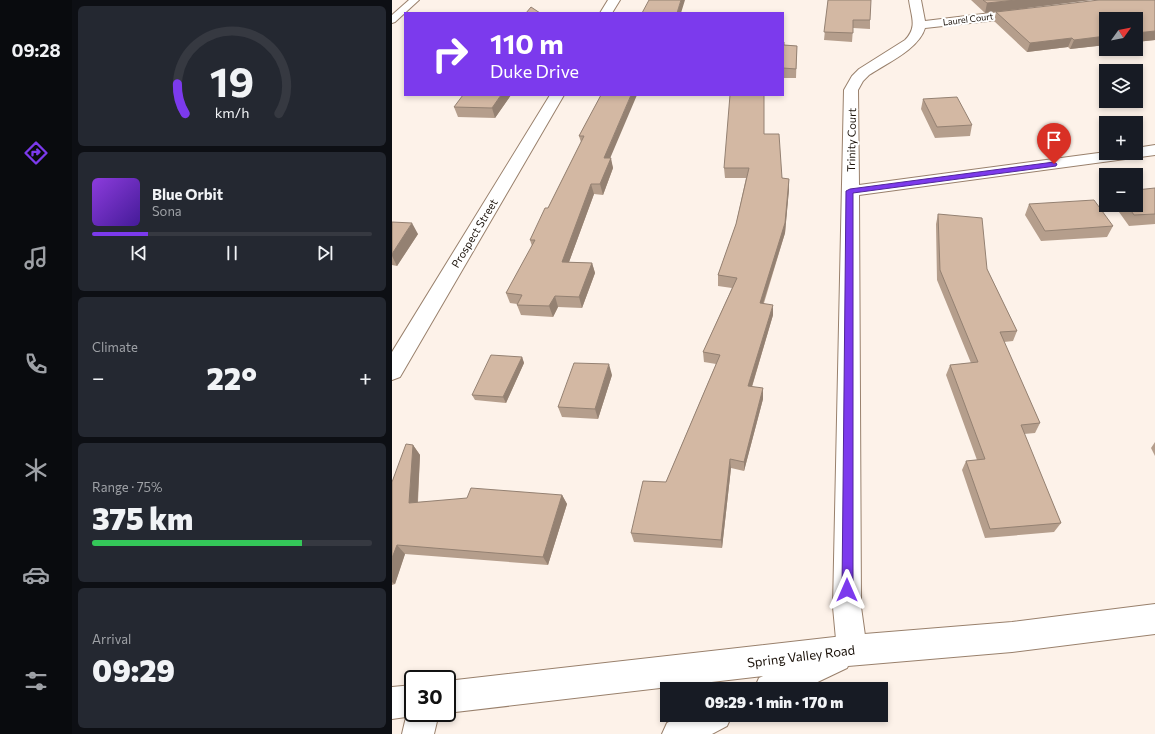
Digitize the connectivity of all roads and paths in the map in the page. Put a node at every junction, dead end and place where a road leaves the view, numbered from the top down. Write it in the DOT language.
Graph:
graph roads {
  1 [pos="414,0"];
  2 [pos="614,0"];
  3 [pos="915,0"];
  4 [pos="1039,11"];
  5 [pos="607,12"];
  6 [pos="392,20"];
  7 [pos="920,24"];
  8 [pos="556,96"];
  9 [pos="1155,150"];
  10 [pos="850,191"];
  11 [pos="392,371"];
  12 [pos="1155,619"];
  13 [pos="852,650"];
  14 [pos="785,682"];
  15 [pos="456,696"];
  16 [pos="404,702"];
  17 [pos="392,703"];
  18 [pos="421,722"];
  19 [pos="702,722"];
  20 [pos="418,734"];
  21 [pos="678,734"];
  1 -- 6 [label="lane"];
  2 -- 5 [label="street"];
  3 -- 7 [label="street"];
  4 -- 7 [label="street, Laurel Court"];
  7 -- 10 [label="street, Trinity Court"];
  8 -- 11 [label="street, Prospect Street"];
  9 -- 10 [label="street"];
  10 -- 13 [label="street, Trinity Court"];
  12 -- 13 [label="street, Spring Valley Road"];
  13 -- 14 [label="street"];
  13 -- 15 [label="street, Spring Valley Road"];
  16 -- 17 [label="street"];
  18 -- 20 [label="street"];
  19 -- 21 [label="street"];
}
